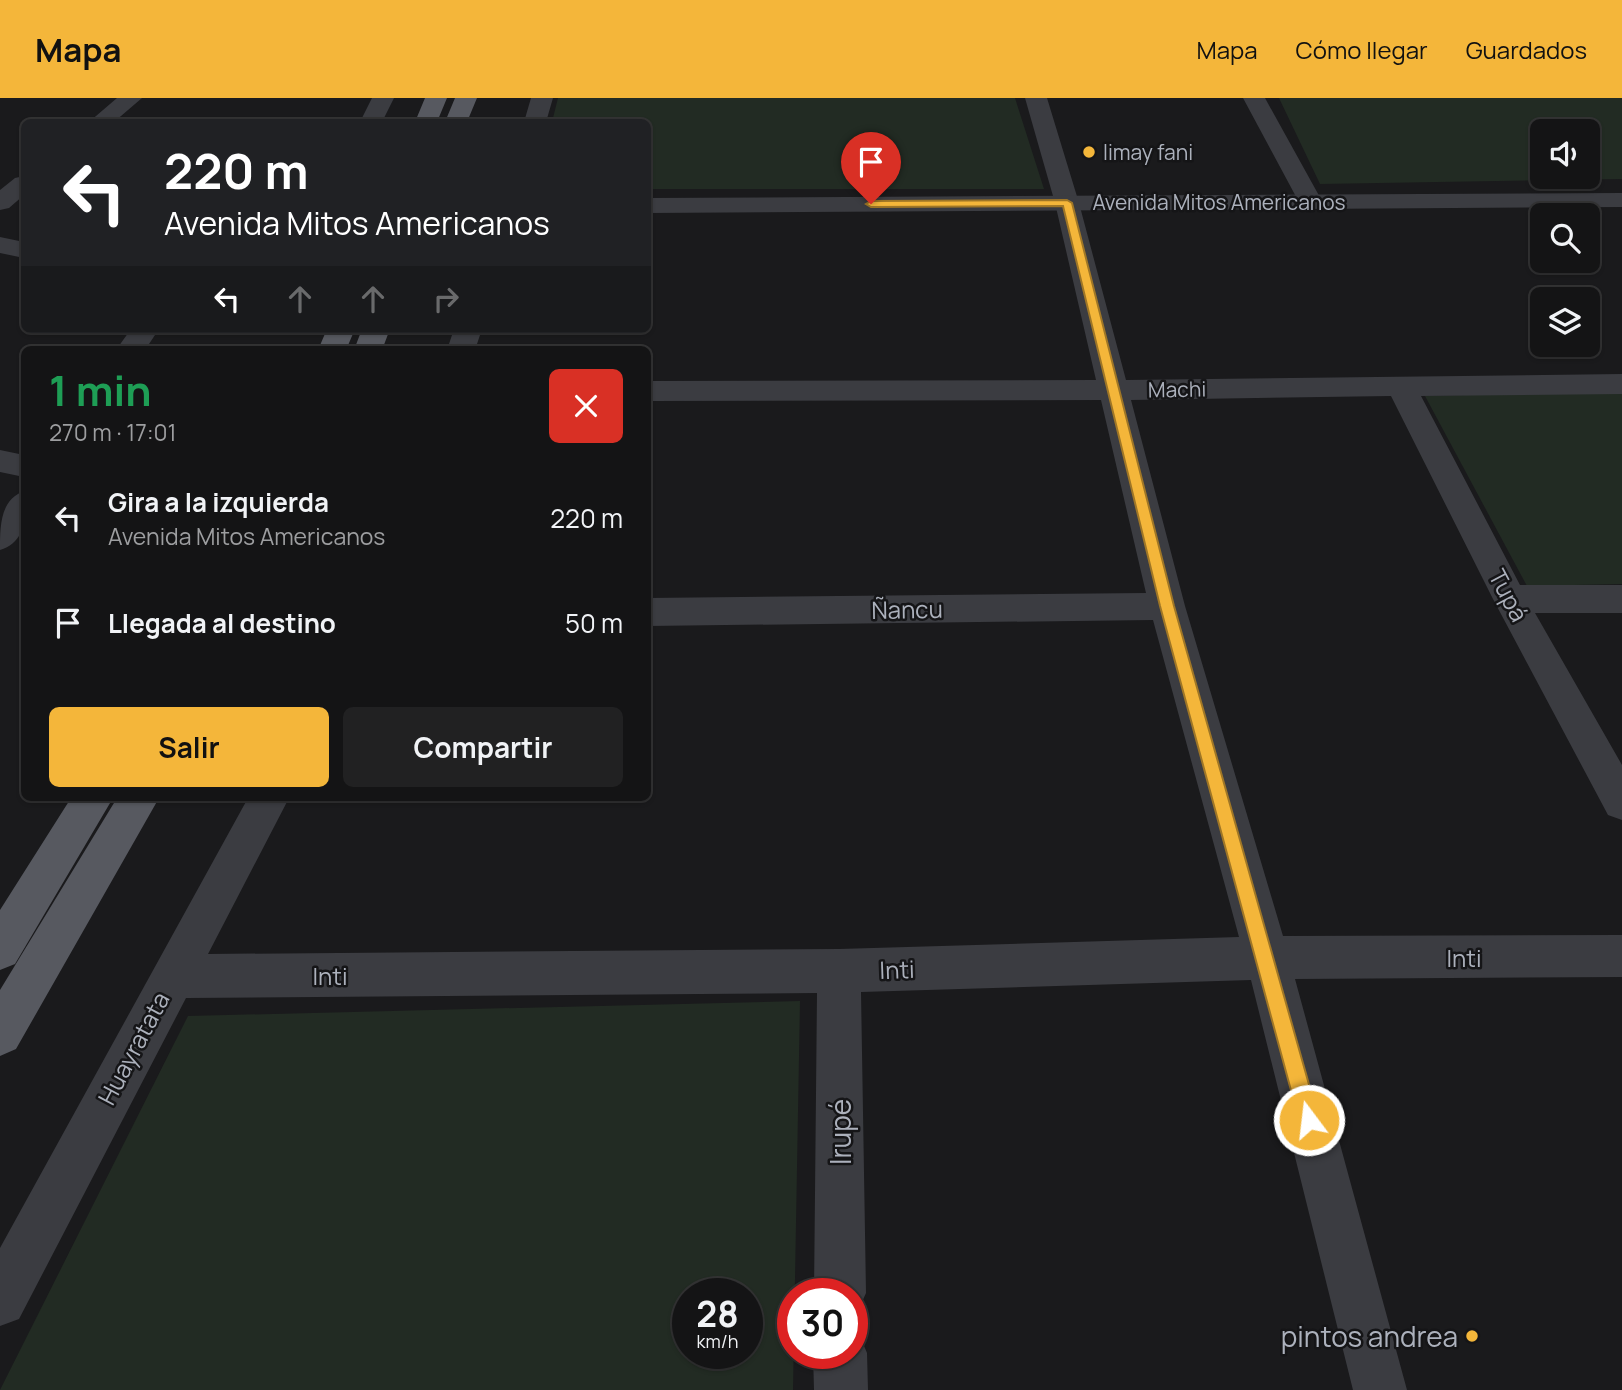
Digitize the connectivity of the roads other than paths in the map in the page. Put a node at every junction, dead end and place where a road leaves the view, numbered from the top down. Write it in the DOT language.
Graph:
graph roads {
  1 [pos="131,98"];
  2 [pos="383,98"];
  3 [pos="436,98"];
  4 [pos="466,98"];
  5 [pos="542,98"];
  6 [pos="1036,98"];
  7 [pos="1254,98"];
  8 [pos="104,119"];
  9 [pos="372,119"];
  10 [pos="427,119"];
  11 [pos="457,119"];
  12 [pos="536,119"];
  13 [pos="21,186"];
  14 [pos="1622,200"];
  15 [pos="1310,201"];
  16 [pos="0,203"];
  17 [pos="651,206"];
  18 [pos="1069,213"];
  19 [pos="1530,222"];
  20 [pos="1600,222"];
  21 [pos="1622,222"];
  22 [pos="651,228"];
  23 [pos="0,246"];
  24 [pos="21,250"];
  25 [pos="1622,384"];
  26 [pos="1400,385"];
  27 [pos="1111,390"];
  28 [pos="651,391"];
  29 [pos="0,461"];
  30 [pos="21,465"];
  31 [pos="21,507"];
  32 [pos="0,538"];
  33 [pos="1510,599"];
  34 [pos="1622,599"];
  35 [pos="1167,606"];
  36 [pos="651,612"];
  37 [pos="91,801"];
  38 [pos="137,801"];
  39 [pos="267,801"];
  40 [pos="1622,802"];
  41 [pos="0,949"];
  42 [pos="1622,956"];
  43 [pos="1267,958"];
  44 [pos="839,971"];
  45 [pos="172,976"];
  46 [pos="0,1033"];
  47 [pos="840,1278"];
  48 [pos="0,1300"];
  49 [pos="840,1369"];
  50 [pos="841,1390"];
  51 [pos="1380,1390"];
  1 -- 8 [label="street"];
  2 -- 9 [label="street"];
  3 -- 10 [label="main road"];
  4 -- 11 [label="main road"];
  5 -- 12 [label="street"];
  6 -- 18 [label="street"];
  7 -- 15 [label="street"];
  13 -- 16 [label="street"];
  14 -- 15 [label="street, Avenida Mitos Americanos"];
  15 -- 18 [label="street, Avenida Mitos Americanos"];
  17 -- 18 [label="street, Avenida Mitos Americanos"];
  18 -- 19 [label="street, Avenida Mitos Americanos"];
  18 -- 22 [label="street, Avenida Mitos Americanos"];
  18 -- 27 [label="street"];
  20 -- 21 [label="street"];
  23 -- 24 [label="street"];
  25 -- 26 [label="street, Machi"];
  26 -- 27 [label="street, Machi"];
  26 -- 33 [label="street, Tupá"];
  27 -- 28 [label="street, Machi"];
  27 -- 35 [label="street"];
  29 -- 30 [label="street"];
  31 -- 32 [label="street"];
  33 -- 34 [label="street"];
  33 -- 40 [label="street, Tupá"];
  35 -- 36 [label="street, Ñancu"];
  35 -- 43 [label="street"];
  37 -- 41 [label="main road"];
  38 -- 46 [label="main road"];
  39 -- 45 [label="street, Huayratata"];
  42 -- 43 [label="street, Inti"];
  43 -- 44 [label="street, Inti"];
  43 -- 51 [label="street"];
  44 -- 45 [label="street, Inti"];
  44 -- 47 [label="street, Irupé"];
  45 -- 48 [label="street, Huayratata"];
  49 -- 50 [label="street"];
}
